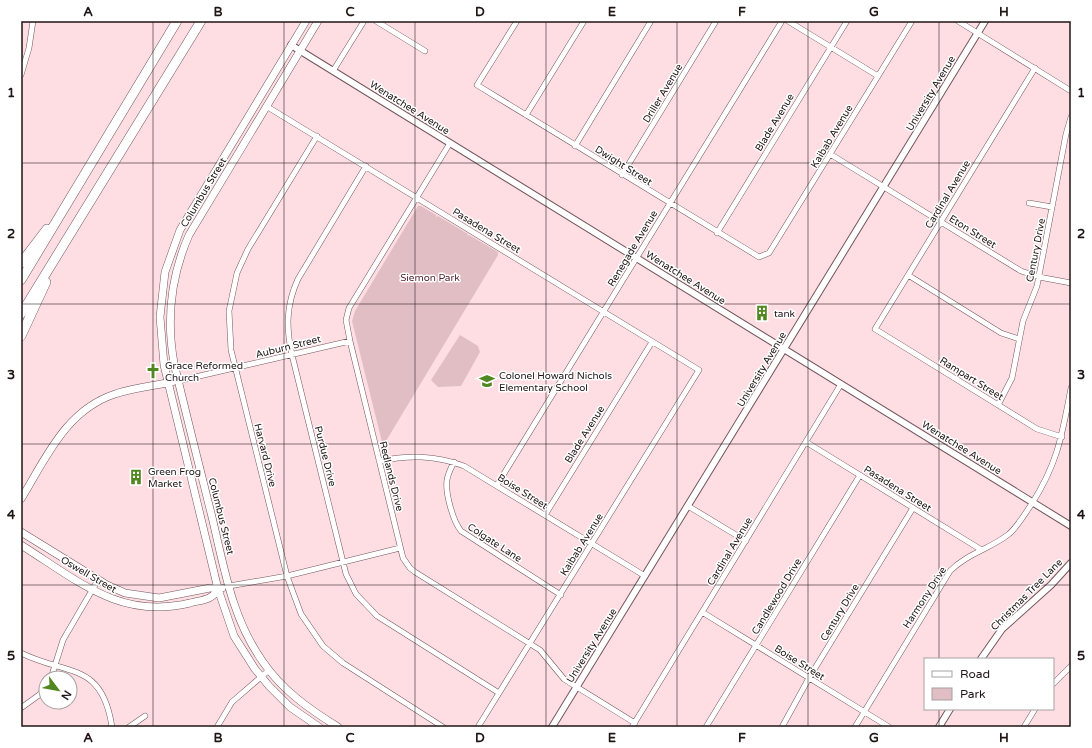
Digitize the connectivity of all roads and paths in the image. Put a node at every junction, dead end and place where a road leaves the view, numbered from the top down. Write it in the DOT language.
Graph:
graph roads {
  1 [pos="33,21"];
  2 [pos="177,21"];
  3 [pos="201,21"];
  4 [pos="306,21"];
  5 [pos="318,21"];
  6 [pos="364,21"];
  7 [pos="376,21"];
  8 [pos="516,21"];
  9 [pos="584,21"];
  10 [pos="651,21"];
  11 [pos="716,21"];
  12 [pos="782,21"];
  13 [pos="788,21"];
  14 [pos="846,21"];
  15 [pos="912,21"];
  16 [pos="958,21"];
  17 [pos="985,21"];
  18 [pos="978,33"];
  19 [pos="291,46"];
  20 [pos="831,47"];
  21 [pos="300,51"];
  22 [pos="425,51"];
  23 [pos="1035,68"];
  24 [pos="333,71"];
  25 [pos="21,75"];
  26 [pos="878,76"];
  27 [pos="1071,91"];
  28 [pos="266,106"];
  29 [pos="526,116"];
  30 [pos="1071,117"];
  31 [pos="317,136"];
  32 [pos="450,143"];
  33 [pos="575,146"];
  34 [pos="830,154"];
  35 [pos="366,166"];
  36 [pos="622,175"];
  37 [pos="884,186"];
  38 [pos="416,198"];
  39 [pos="1029,203"];
  40 [pos="670,204"];
  41 [pos="1052,207"];
  42 [pos="63,212"];
  43 [pos="941,222"];
  44 [pos="717,233"];
  45 [pos="61,248"];
  46 [pos="763,257"];
  47 [pos="636,258"];
  48 [pos="21,263"];
  49 [pos="908,275"];
  50 [pos="1039,277"];
  51 [pos="21,280"];
  52 [pos="1071,283"];
  53 [pos="603,312"];
  54 [pos="21,314"];
  55 [pos="875,329"];
  56 [pos="21,336"];
  57 [pos="1019,339"];
  58 [pos="350,341"];
  59 [pos="652,342"];
  60 [pos="784,349"];
  61 [pos="292,355"];
  62 [pos="236,369"];
  63 [pos="699,370"];
  64 [pos="178,381"];
  65 [pos="168,383"];
  66 [pos="841,384"];
  67 [pos="1071,388"];
  68 [pos="998,405"];
  69 [pos="1062,436"];
  70 [pos="806,442"];
  71 [pos="379,461"];
  72 [pos="454,462"];
  73 [pos="860,475"];
  74 [pos="497,485"];
  75 [pos="21,499"];
  76 [pos="1033,502"];
  77 [pos="688,506"];
  78 [pos="913,508"];
  79 [pos="545,515"];
  80 [pos="1071,526"];
  81 [pos="21,532"];
  82 [pos="746,541"];
  83 [pos="592,544"];
  84 [pos="21,546"];
  85 [pos="400,548"];
  86 [pos="980,550"];
  87 [pos="343,562"];
  88 [pos="1071,563"];
  89 [pos="287,576"];
  90 [pos="645,576"];
  91 [pos="98,580"];
  92 [pos="228,586"];
  93 [pos="92,589"];
  94 [pos="218,589"];
  95 [pos="561,594"];
  96 [pos="702,612"];
  97 [pos="530,644"];
  98 [pos="756,645"];
  99 [pos="21,653"];
  100 [pos="982,658"];
  101 [pos="55,665"];
  102 [pos="1071,666"];
  103 [pos="53,670"];
  104 [pos="269,670"];
  105 [pos="261,676"];
  106 [pos="809,678"];
  107 [pos="1054,683"];
  108 [pos="578,687"];
  109 [pos="499,693"];
  110 [pos="38,696"];
  111 [pos="21,708"];
  112 [pos="949,710"];
  113 [pos="1035,710"];
  114 [pos="864,711"];
  115 [pos="145,716"];
  116 [pos="633,725"];
  117 [pos="112,727"];
  118 [pos="129,727"];
  119 [pos="217,727"];
  120 [pos="319,727"];
  121 [pos="338,727"];
  122 [pos="443,727"];
  123 [pos="478,727"];
  124 [pos="552,727"];
  125 [pos="706,727"];
  126 [pos="782,727"];
  127 [pos="854,727"];
  128 [pos="889,727"];
  129 [pos="939,727"];
  130 [pos="1024,727"];
  1 -- 25 [label="street"];
  2 -- 42 [label="highway"];
  3 -- 45 [label="highway"];
  4 -- 19 [label="main road, Columbus Street"];
  5 -- 21 [label="main road, Columbus Street"];
  6 -- 24 [label="street"];
  7 -- 22 [label="street"];
  8 -- 29 [label="street, Dwight Street"];
  9 -- 29 [label="street"];
  10 -- 33 [label="street"];
  11 -- 36 [label="street, Driller Avenue"];
  12 -- 40 [label="street, Renegade Avenue"];
  13 -- 20 [label="street"];
  14 -- 20 [label="street, Blade Avenue"];
  15 -- 26 [label="street, Kaibab Avenue"];
  16 -- 18 [label="street"];
  17 -- 18 [label="street, University Avenue"];
  18 -- 23 [label="street"];
  18 -- 37 [label="street, University Avenue"];
  19 -- 21 [label="street, Wenatchee Avenue"];
  19 -- 65 [label="main road, Columbus Street"];
  20 -- 26 [label="street"];
  20 -- 44 [label="street, Blade Avenue"];
  21 -- 24 [label="street, Wenatchee Avenue"];
  21 -- 28 [label="main road, Columbus Street"];
  23 -- 27 [label="street"];
  23 -- 43 [label="street, Cardinal Avenue"];
  24 -- 32 [label="street, Wenatchee Avenue"];
  26 -- 34 [label="street, Kaibab Avenue"];
  28 -- 31 [label="street, Pasadena Street"];
  28 -- 64 [label="main road, Columbus Street"];
  29 -- 33 [label="street, Dwight Street"];
  30 -- 41 [label="street, Century Drive"];
  31 -- 35 [label="street, Pasadena Street"];
  31 -- 62 [label="street, Harvard Drive"];
  32 -- 38 [label="street, Redlands Drive"];
  32 -- 47 [label="street, Wenatchee Avenue"];
  33 -- 36 [label="street, Dwight Street"];
  34 -- 37 [label="street, Eton Street"];
  34 -- 46 [label="street, Kaibab Avenue"];
  35 -- 38 [label="street, Pasadena Street"];
  35 -- 61 [label="street, Purdue Drive"];
  36 -- 40 [label="street, Dwight Street"];
  37 -- 43 [label="street, Eton Street"];
  37 -- 60 [label="street, University Avenue"];
  38 -- 53 [label="street, Pasadena Street"];
  38 -- 58 [label="street, Redlands Drive"];
  39 -- 41 [label="street"];
  40 -- 44 [label="street, Dwight Street"];
  40 -- 47 [label="street, Renegade Avenue"];
  41 -- 50 [label="street, Century Drive"];
  42 -- 48 [label="highway"];
  42 -- 51 [label="highway"];
  43 -- 49 [label="street, Cardinal Avenue"];
  43 -- 50 [label="street, Eton Street"];
  44 -- 46 [label="street, Dwight Street"];
  45 -- 54 [label="highway"];
  45 -- 56 [label="highway"];
  47 -- 53 [label="street, Renegade Avenue"];
  47 -- 60 [label="street, Wenatchee Avenue"];
  49 -- 55 [label="street, Cardinal Avenue"];
  49 -- 57 [label="street"];
  50 -- 52 [label="street, Eton Street"];
  50 -- 57 [label="street, Century Drive"];
  53 -- 59 [label="street, Pasadena Street"];
  53 -- 74 [label="street, Renegade Avenue"];
  55 -- 68 [label="street, Rampart Street"];
  57 -- 68 [label="street, Century Drive"];
  58 -- 61 [label="street, Auburn Street"];
  58 -- 71 [label="street, Redlands Drive"];
  59 -- 63 [label="street, Pasadena Street"];
  59 -- 79 [label="street, Blade Avenue"];
  60 -- 66 [label="street, Wenatchee Avenue"];
  60 -- 77 [label="street, University Avenue"];
  61 -- 62 [label="street, Auburn Street"];
  61 -- 87 [label="street, Purdue Drive"];
  62 -- 64 [label="street, Auburn Street"];
  62 -- 89 [label="street, Harvard Drive"];
  63 -- 83 [label="street, Kaibab Avenue"];
  64 -- 65 [label="main road, Auburn Street"];
  64 -- 92 [label="main road, Columbus Street"];
  65 -- 75 [label="main road, Auburn Street"];
  65 -- 94 [label="main road, Columbus Street"];
  66 -- 70 [label="street, Cardinal Avenue"];
  66 -- 76 [label="street, Wenatchee Avenue"];
  67 -- 69 [label="street, Harmony Drive"];
  68 -- 69 [label="street, Rampart Street"];
  69 -- 76 [label="street, Harmony Drive"];
  70 -- 73 [label="street, Pasadena Street"];
  70 -- 82 [label="street, Cardinal Avenue"];
  71 -- 72 [label="street, Boise Street"];
  71 -- 85 [label="street, Redlands Drive"];
  72 -- 74 [label="street, Boise Street"];
  72 -- 95 [label="street, Colgate Lane"];
  73 -- 78 [label="street, Pasadena Street"];
  73 -- 98 [label="street, Candlewood Drive"];
  74 -- 79 [label="street, Boise Street"];
  76 -- 80 [label="street, Wenatchee Avenue"];
  76 -- 86 [label="street, Harmony Drive"];
  77 -- 82 [label="street"];
  77 -- 90 [label="street, University Avenue"];
  78 -- 86 [label="street, Pasadena Street"];
  78 -- 106 [label="street, Century Drive"];
  79 -- 83 [label="street, Boise Street"];
  81 -- 91 [label="main road, Oswell Street"];
  82 -- 96 [label="street, Cardinal Avenue"];
  83 -- 90 [label="street, Boise Street"];
  83 -- 95 [label="street, Kaibab Avenue"];
  84 -- 93 [label="main road, Oswell Street"];
  85 -- 87 [label="street, Oswell Street"];
  85 -- 97 [label="street, Redlands Drive"];
  86 -- 114 [label="street, Harmony Drive"];
  87 -- 89 [label="street, Oswell Street"];
  87 -- 109 [label="street, Purdue Drive"];
  88 -- 100 [label="street, Christmas Tree Lane"];
  89 -- 92 [label="street, Oswell Street"];
  89 -- 122 [label="street, Harvard Drive"];
  90 -- 108 [label="street, University Avenue"];
  91 -- 93 [label="street"];
  91 -- 94 [label="main road, Oswell Street"];
  92 -- 94 [label="main road, Oswell Street"];
  92 -- 104 [label="main road, Columbus Street"];
  93 -- 94 [label="main road, Oswell Street"];
  93 -- 101 [label="street"];
  94 -- 105 [label="main road, Columbus Street"];
  95 -- 97 [label="street, Kaibab Avenue"];
  96 -- 98 [label="street, Boise Street"];
  96 -- 116 [label="street, Cardinal Avenue"];
  97 -- 108 [label="street, Redlands Drive"];
  97 -- 109 [label="street, Kaibab Avenue"];
  98 -- 106 [label="street, Boise Street"];
  98 -- 125 [label="street, Candlewood Drive"];
  99 -- 101 [label="street"];
  101 -- 103 [label="street"];
  101 -- 117 [label="street"];
  102 -- 107 [label="street"];
  104 -- 105 [label="street"];
  104 -- 121 [label="main road, Columbus Street"];
  105 -- 119 [label="street"];
  105 -- 120 [label="main road, Columbus Street"];
  106 -- 114 [label="street, Boise Street"];
  106 -- 126 [label="street, Century Drive"];
  108 -- 116 [label="street, Redlands Drive"];
  108 -- 124 [label="street, University Avenue"];
  109 -- 123 [label="street, Kaibab Avenue"];
  110 -- 111 [label="street"];
  112 -- 129 [label="street"];
  113 -- 130 [label="street"];
  114 -- 127 [label="street, Harmony Drive"];
  114 -- 128 [label="street, Boise Street"];
  115 -- 118 [label="street"];
}
